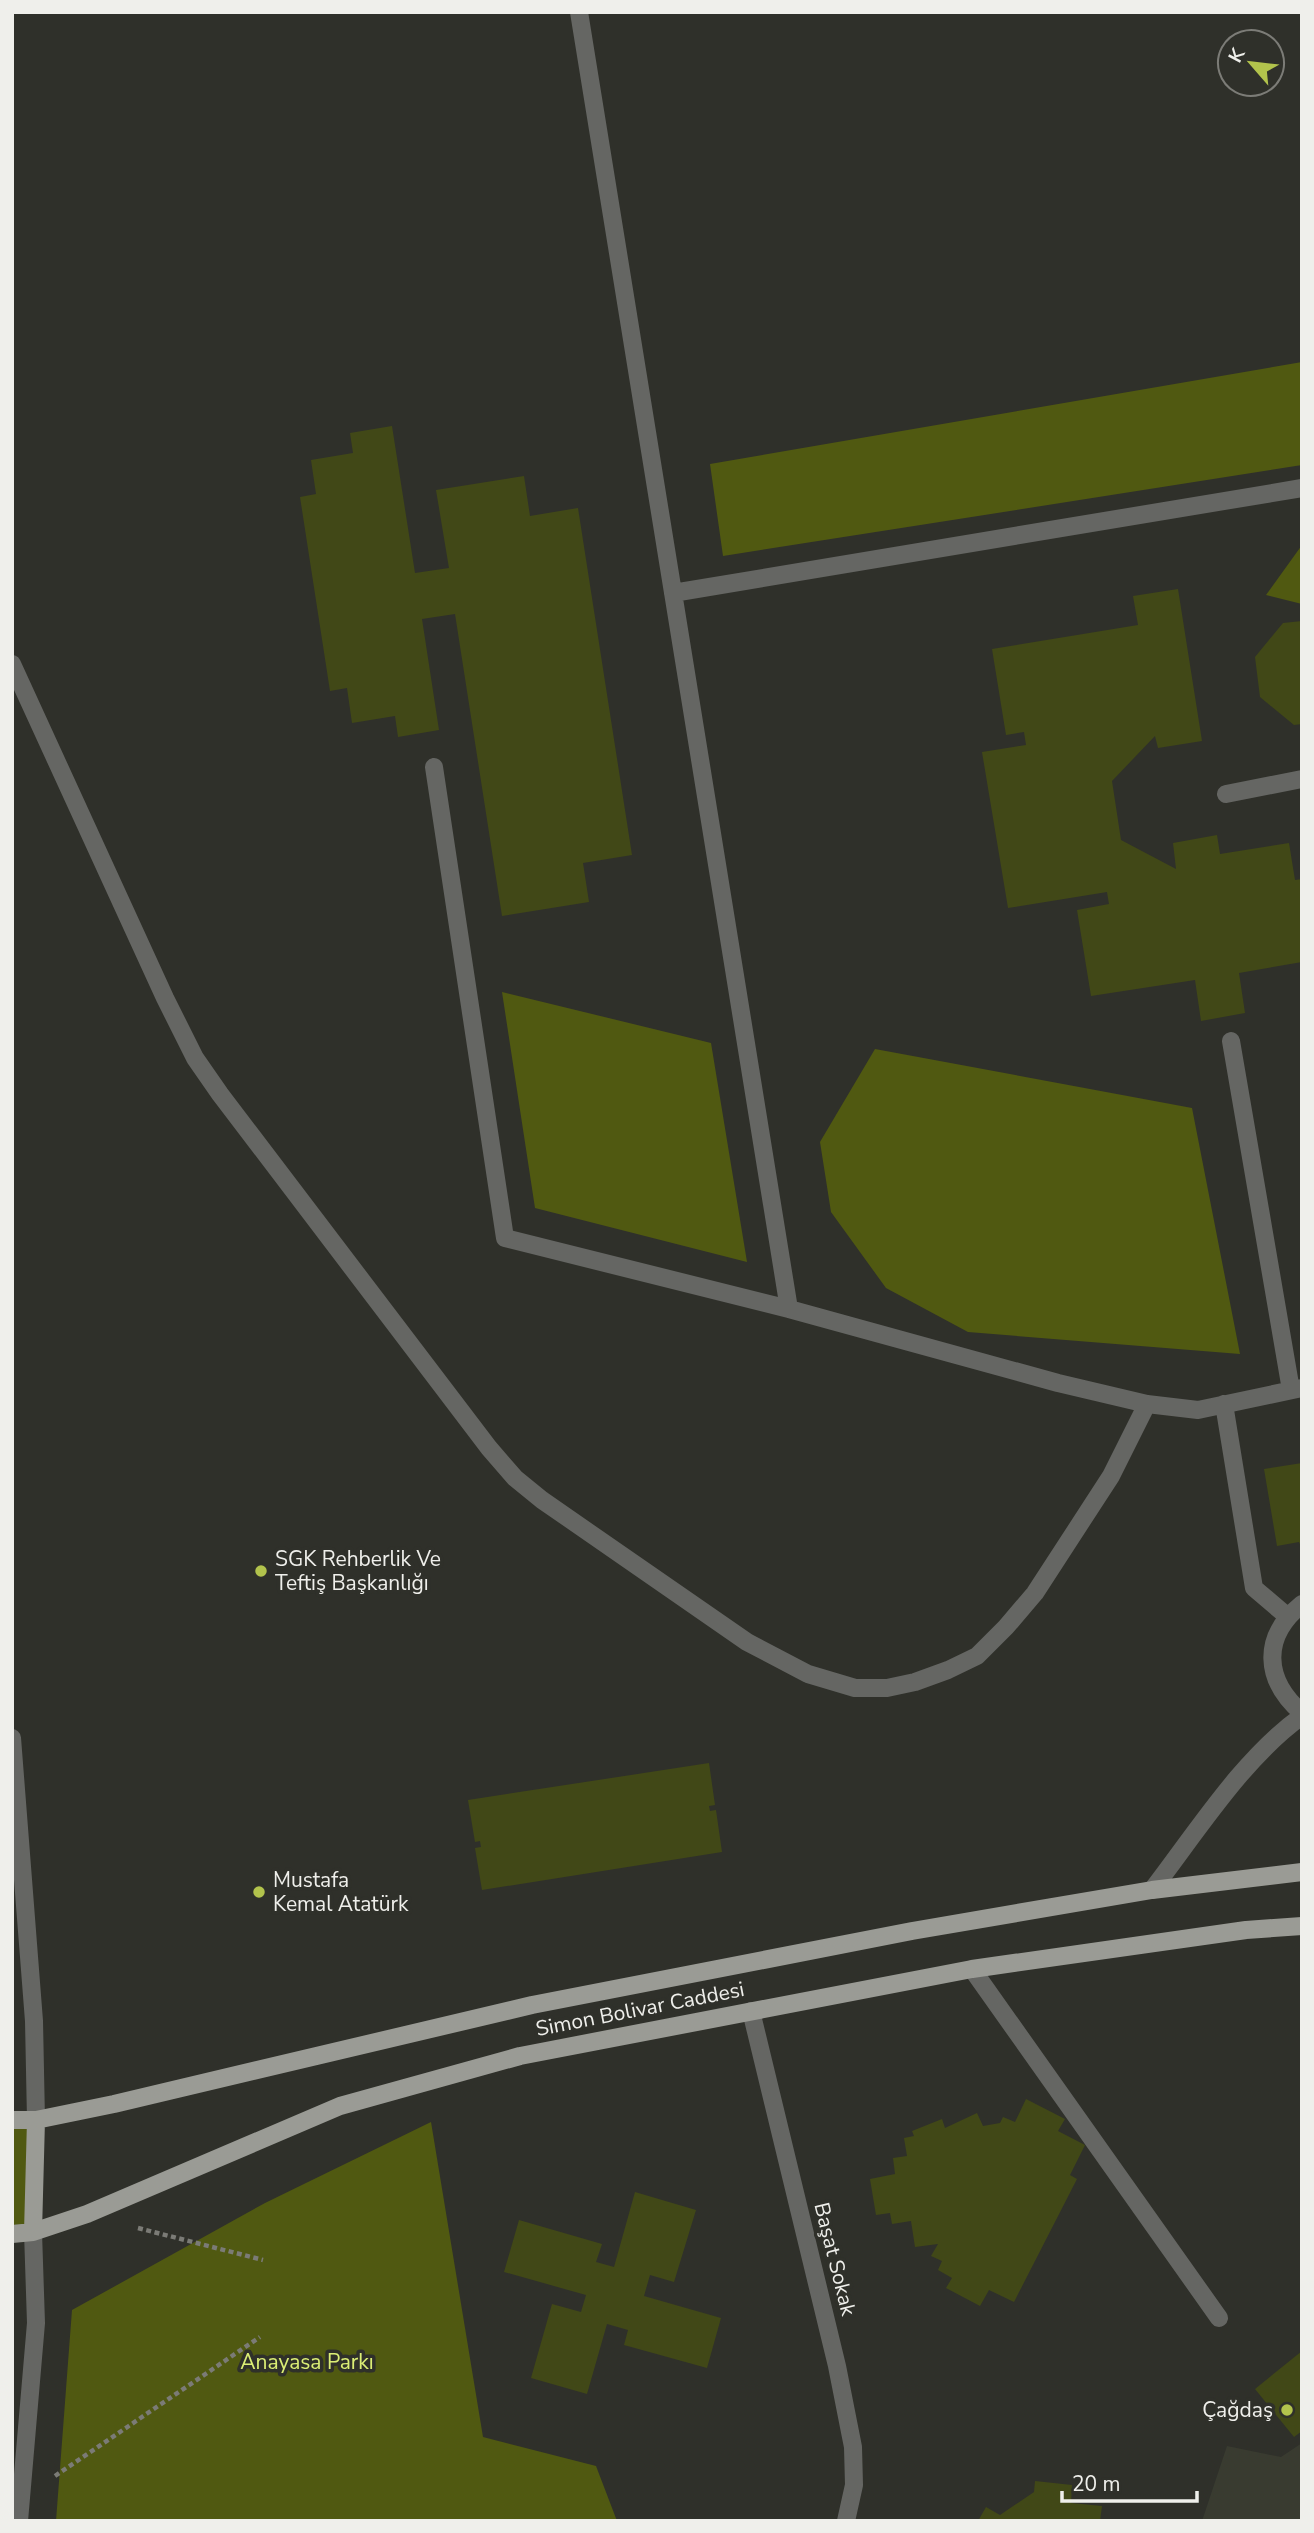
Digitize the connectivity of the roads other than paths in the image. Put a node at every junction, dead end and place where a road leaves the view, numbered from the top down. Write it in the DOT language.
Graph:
graph roads {
  1 [pos="579,12"];
  2 [pos="1302,488"];
  3 [pos="673,593"];
  4 [pos="12,664"];
  5 [pos="434,767"];
  6 [pos="1302,779"];
  7 [pos="1226,794"];
  8 [pos="1231,1041"];
  9 [pos="789,1309"];
  10 [pos="1296,1389"];
  11 [pos="1147,1404"];
  12 [pos="1224,1404"];
  13 [pos="1302,1604"];
  14 [pos="1287,1616"];
  15 [pos="1302,1714"];
  16 [pos="12,1738"];
  17 [pos="1302,1872"];
  18 [pos="1152,1890"];
  19 [pos="1302,1926"];
  20 [pos="972,1969"];
  21 [pos="751,2011"];
  22 [pos="12,2120"];
  23 [pos="36,2120"];
  24 [pos="33,2232"];
  25 [pos="12,2234"];
  26 [pos="1219,2318"];
  27 [pos="19,2521"];
  28 [pos="846,2521"];
  1 -- 3 [label="street"];
  2 -- 3 [label="street"];
  3 -- 9 [label="street"];
  4 -- 11 [label="street"];
  5 -- 9 [label="street"];
  6 -- 7 [label="street"];
  8 -- 10 [label="street"];
  9 -- 11 [label="street"];
  10 -- 12 [label="street"];
  11 -- 12 [label="street"];
  12 -- 14 [label="street"];
  13 -- 14 [label="street"];
  14 -- 15 [label="street"];
  15 -- 18 [label="street"];
  16 -- 23 [label="street"];
  17 -- 18 [label="main road, Simon Bolivar Caddesi"];
  18 -- 23 [label="main road, Simon Bolivar Caddesi"];
  19 -- 20 [label="main road, Simon Bolivar Caddesi"];
  20 -- 21 [label="main road, Simon Bolivar Caddesi"];
  20 -- 26 [label="street"];
  21 -- 24 [label="main road, Simon Bolivar Caddesi"];
  21 -- 28 [label="street, Başat Sokak"];
  22 -- 23 [label="main road, Simon Bolivar Caddesi"];
  23 -- 24 [label="main road"];
  24 -- 25 [label="main road, Simon Bolivar Caddesi"];
  24 -- 27 [label="street"];
}
